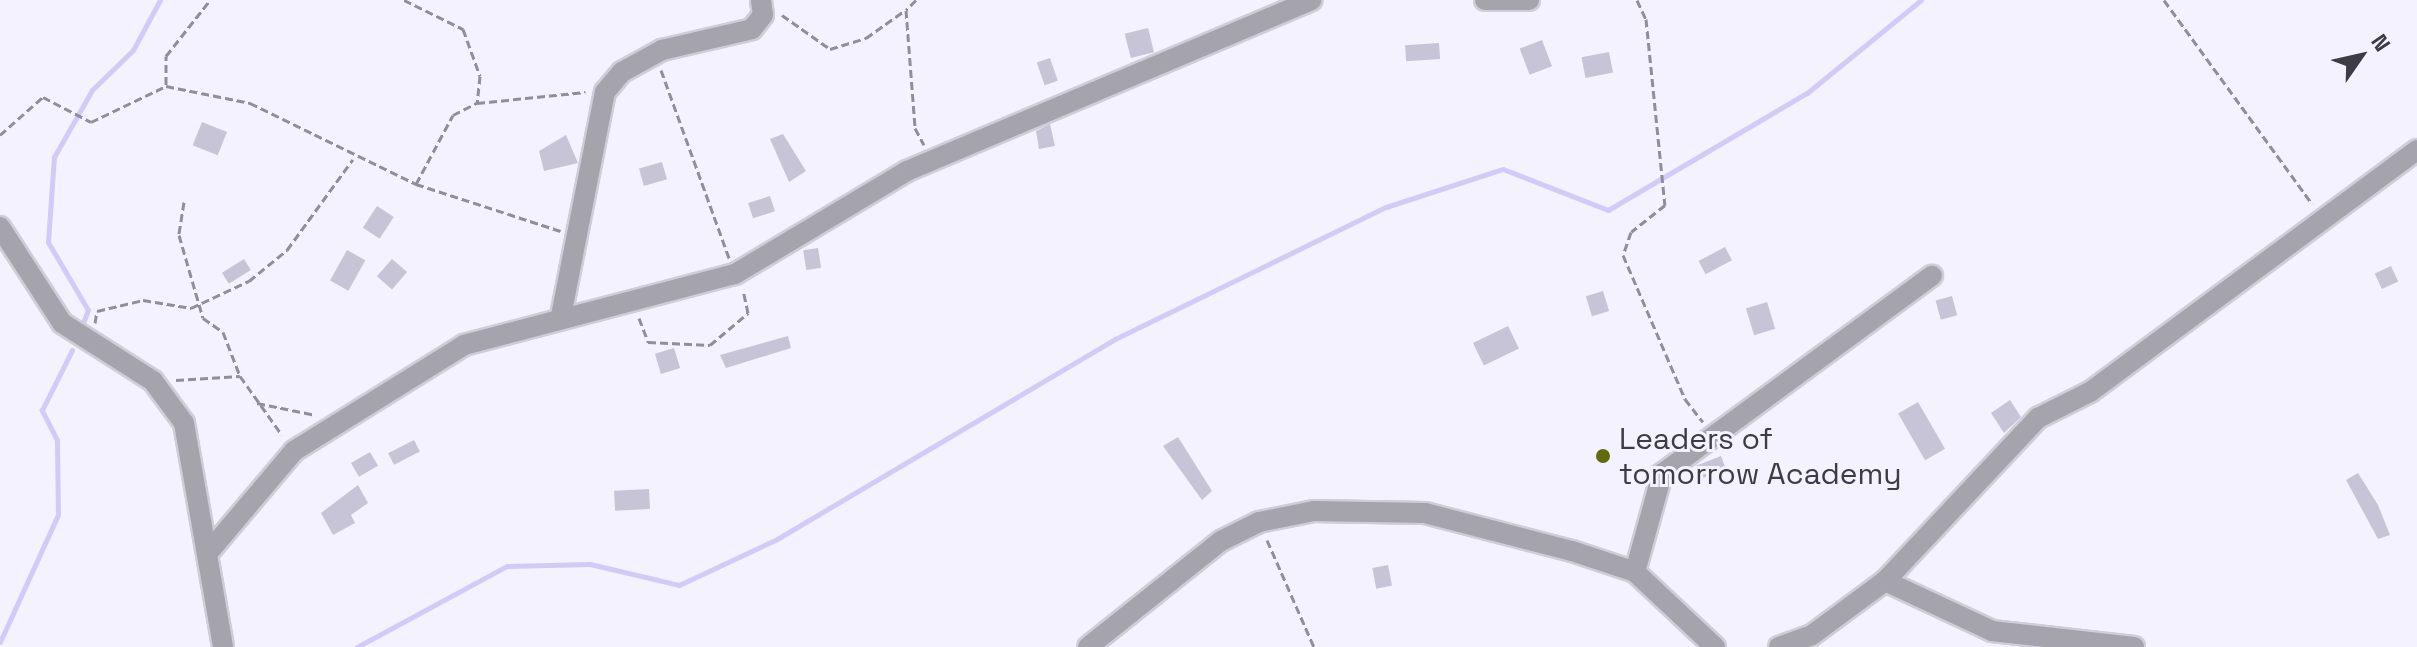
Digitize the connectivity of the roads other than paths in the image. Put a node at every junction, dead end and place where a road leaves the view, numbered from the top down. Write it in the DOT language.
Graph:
graph roads {
  1 [pos="1311,0"];
  2 [pos="1485,0"];
  3 [pos="1529,0"];
  4 [pos="762,5"];
  5 [pos="2417,150"];
  6 [pos="0,227"];
  7 [pos="1932,276"];
  8 [pos="561,316"];
  9 [pos="207,554"];
  10 [pos="1635,572"];
  11 [pos="1885,581"];
  12 [pos="223,647"];
  13 [pos="1088,647"];
  14 [pos="1715,647"];
  15 [pos="1779,647"];
  16 [pos="2134,647"];
  1 -- 8 [label="street"];
  2 -- 3 [label="street"];
  4 -- 8 [label="street"];
  5 -- 11 [label="street"];
  6 -- 9 [label="street"];
  7 -- 10 [label="street"];
  8 -- 9 [label="street"];
  9 -- 12 [label="street"];
  10 -- 13 [label="street"];
  10 -- 14 [label="street"];
  11 -- 15 [label="street"];
  11 -- 16 [label="street"];
}
